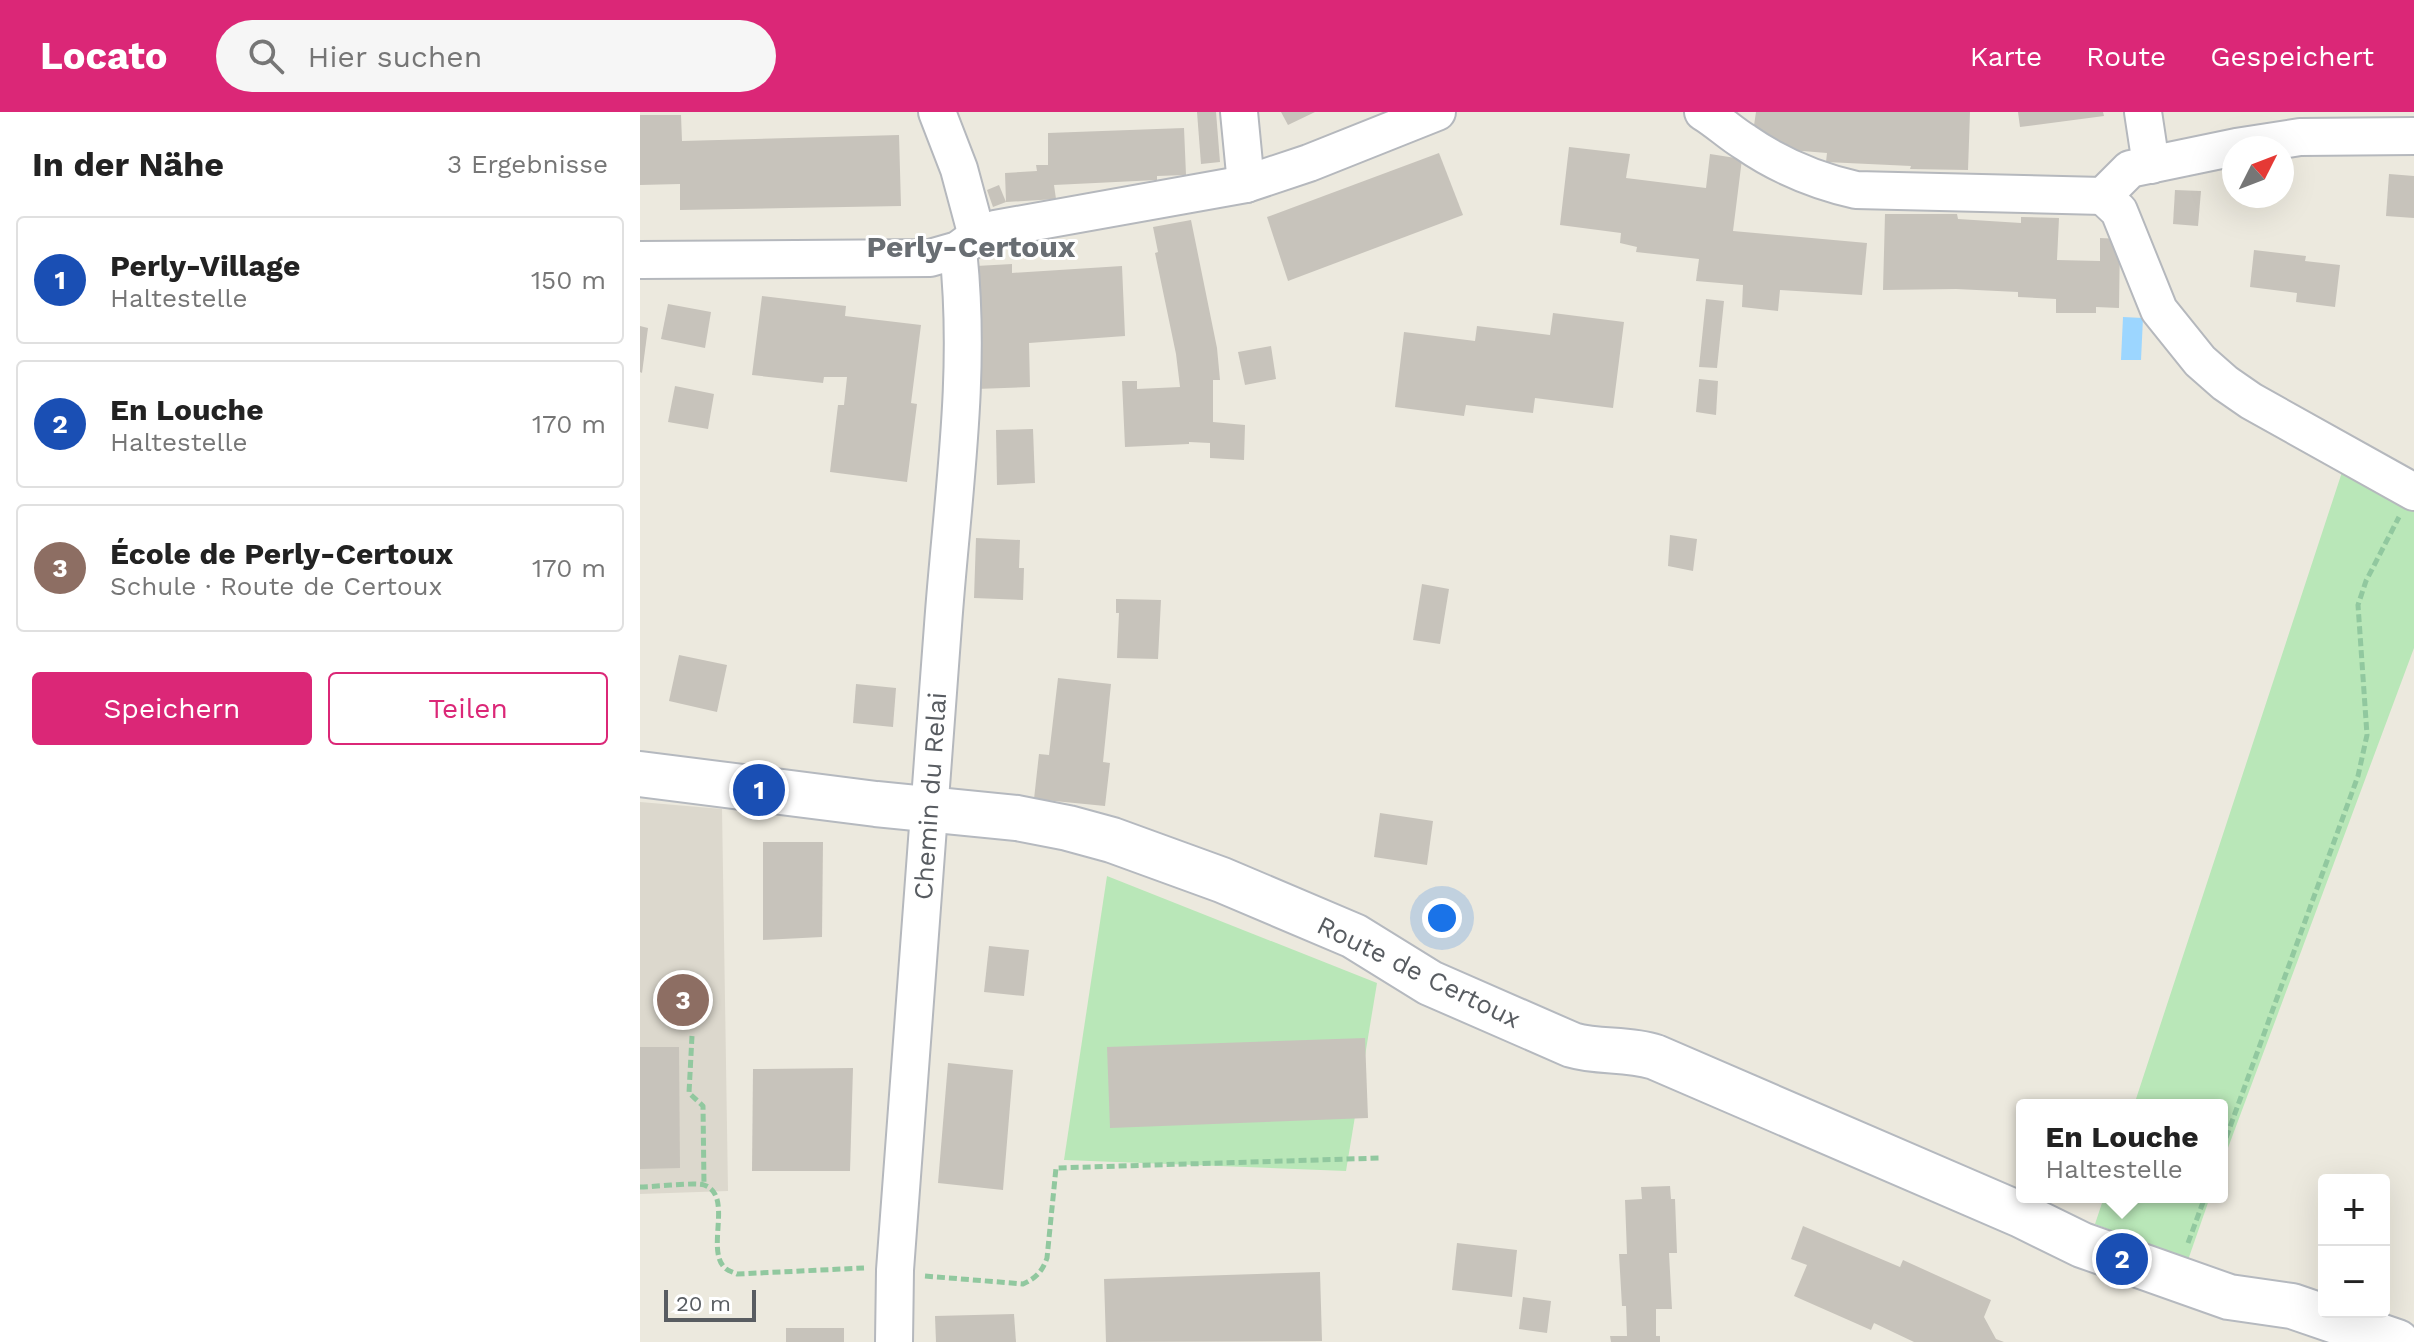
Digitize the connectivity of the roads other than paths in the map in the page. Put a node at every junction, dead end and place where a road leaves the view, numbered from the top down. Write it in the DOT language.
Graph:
graph roads {
  1 [pos="937,112"];
  2 [pos="1239,112"];
  3 [pos="1437,112"];
  4 [pos="1703,112"];
  5 [pos="2143,112"];
  6 [pos="2414,136"];
  7 [pos="2151,165"];
  8 [pos="1246,184"];
  9 [pos="2103,196"];
  10 [pos="968,243"];
  11 [pos="640,260"];
  12 [pos="2414,492"];
  13 [pos="640,774"];
  14 [pos="930,809"];
  15 [pos="894,1342"];
  16 [pos="2397,1342"];
  1 -- 10 [label="street, Chemin du Relai"];
  2 -- 8 [label="street"];
  3 -- 8 [label="street"];
  4 -- 9 [label="street"];
  5 -- 7 [label="street"];
  6 -- 7 [label="street"];
  7 -- 9 [label="street"];
  8 -- 10 [label="street"];
  9 -- 12 [label="street"];
  10 -- 11 [label="street"];
  10 -- 14 [label="street, Chemin du Relai"];
  13 -- 14 [label="street, Route de Certoux"];
  14 -- 15 [label="street, Chemin du Relai"];
  14 -- 16 [label="street, Route de Certoux"];
}
